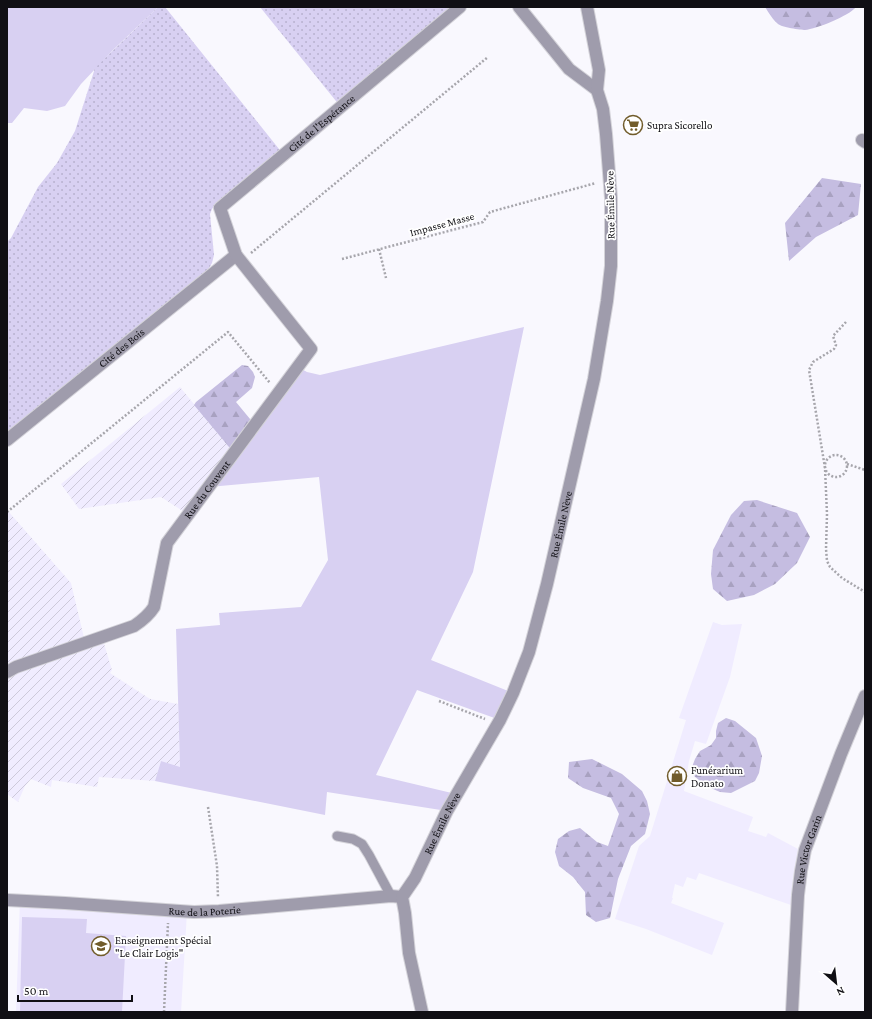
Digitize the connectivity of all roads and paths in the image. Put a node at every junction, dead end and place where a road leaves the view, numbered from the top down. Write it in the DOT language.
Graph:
graph roads {
  1 [pos="460,7"];
  2 [pos="520,7"];
  3 [pos="587,7"];
  4 [pos="488,57"];
  5 [pos="597,90"];
  6 [pos="610,179"];
  7 [pos="379,249"];
  8 [pos="239,258"];
  9 [pos="342,259"];
  10 [pos="386,278"];
  11 [pos="846,322"];
  12 [pos="278,393"];
  13 [pos="7,440"];
  14 [pos="847,464"];
  15 [pos="825,468"];
  16 [pos="865,470"];
  17 [pos="7,512"];
  18 [pos="865,592"];
  19 [pos="7,672"];
  20 [pos="865,696"];
  21 [pos="439,701"];
  22 [pos="498,724"];
  23 [pos="208,807"];
  24 [pos="338,836"];
  25 [pos="396,897"];
  26 [pos="7,900"];
  27 [pos="169,910"];
  28 [pos="219,911"];
  29 [pos="164,1012"];
  30 [pos="422,1012"];
  31 [pos="792,1012"];
  1 -- 8 [label="street, Cité de l'Espérance"];
  2 -- 5 [label="street"];
  3 -- 5 [label="street, Rue Émile Nève"];
  4 -- 8 [label="path"];
  5 -- 6 [label="street, Rue Émile Nève"];
  6 -- 7 [label="path, Impasse Masse"];
  6 -- 22 [label="street, Rue Émile Nève"];
  7 -- 9 [label="path, Impasse Masse"];
  7 -- 10 [label="path"];
  8 -- 12 [label="street, Rue du Couvent"];
  8 -- 13 [label="street, Cité des Bois"];
  11 -- 15 [label="path"];
  12 -- 17 [label="path"];
  12 -- 19 [label="street, Rue du Couvent"];
  14 -- 15 [label="path"];
  14 -- 15 [label="path"];
  14 -- 16 [label="path"];
  15 -- 18 [label="path"];
  20 -- 31 [label="street, Rue Victor Garin"];
  21 -- 22 [label="path"];
  22 -- 25 [label="street, Rue Émile Nève"];
  23 -- 28 [label="path"];
  24 -- 25 [label="lane"];
  25 -- 28 [label="street, Rue de la Poterie"];
  25 -- 30 [label="street"];
  26 -- 27 [label="street, Rue de la Poterie"];
  27 -- 28 [label="street, Rue de la Poterie"];
  27 -- 29 [label="path"];
}
